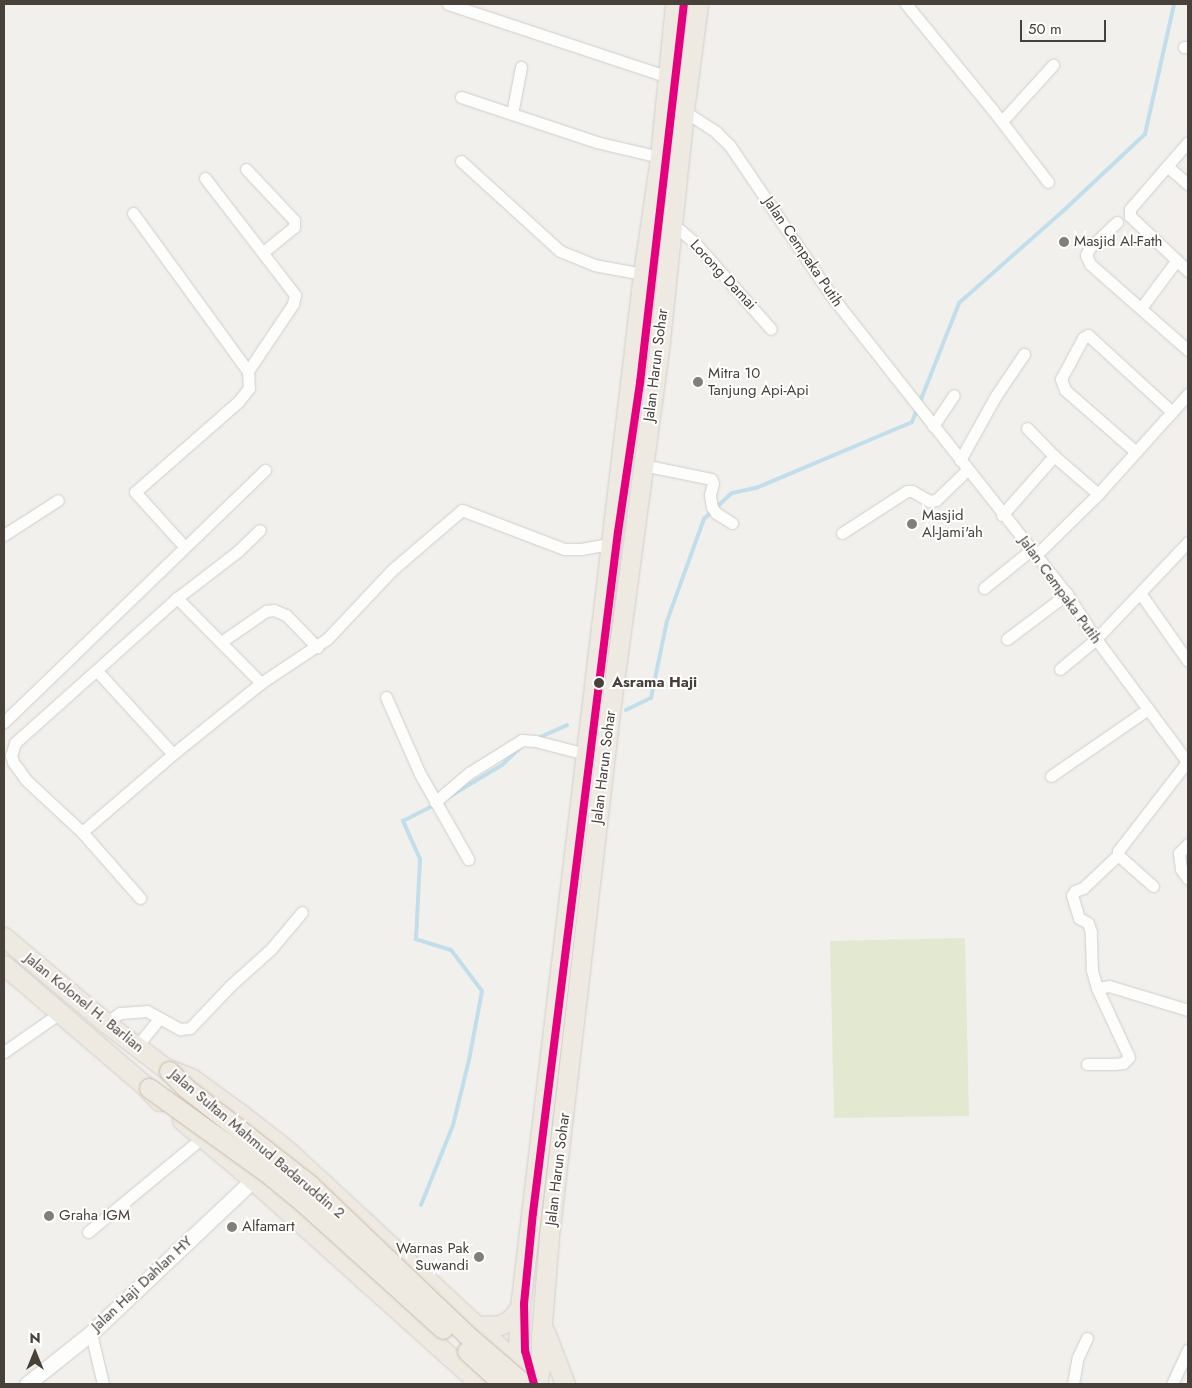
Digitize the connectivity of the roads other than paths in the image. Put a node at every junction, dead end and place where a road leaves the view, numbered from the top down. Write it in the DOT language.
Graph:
graph roads {
  1 [pos="448,4"];
  2 [pos="675,4"];
  3 [pos="698,4"];
  4 [pos="909,5"];
  5 [pos="1053,65"];
  6 [pos="521,67"];
  7 [pos="669,77"];
  8 [pos="461,97"];
  9 [pos="684,110"];
  10 [pos="512,114"];
  11 [pos="1002,121"];
  12 [pos="1188,142"];
  13 [pos="660,157"];
  14 [pos="461,162"];
  15 [pos="1167,166"];
  16 [pos="246,169"];
  17 [pos="205,178"];
  18 [pos="1048,182"];
  19 [pos="1188,184"];
  20 [pos="133,213"];
  21 [pos="1117,222"];
  22 [pos="673,224"];
  23 [pos="262,252"];
  24 [pos="1176,261"];
  25 [pos="1188,271"];
  26 [pos="643,274"];
  27 [pos="1141,308"];
  28 [pos="771,330"];
  29 [pos="1188,350"];
  30 [pos="1024,354"];
  31 [pos="248,371"];
  32 [pos="1188,394"];
  33 [pos="954,395"];
  34 [pos="1172,412"];
  35 [pos="930,422"];
  36 [pos="1027,428"];
  37 [pos="1136,452"];
  38 [pos="1054,456"];
  39 [pos="643,465"];
  40 [pos="964,465"];
  41 [pos="265,470"];
  42 [pos="1098,494"];
  43 [pos="58,500"];
  44 [pos="1002,515"];
  45 [pos="732,524"];
  46 [pos="260,530"];
  47 [pos="842,533"];
  48 [pos="4,535"];
  49 [pos="610,544"];
  50 [pos="1188,544"];
  51 [pos="184,546"];
  52 [pos="1034,552"];
  53 [pos="984,588"];
  54 [pos="1140,593"];
  55 [pos="1066,594"];
  56 [pos="177,598"];
  57 [pos="1007,639"];
  58 [pos="1096,639"];
  59 [pos="221,642"];
  60 [pos="317,647"];
  61 [pos="1188,661"];
  62 [pos="1060,669"];
  63 [pos="98,672"];
  64 [pos="261,683"];
  65 [pos="386,697"];
  66 [pos="1148,709"];
  67 [pos="4,722"];
  68 [pos="172,754"];
  69 [pos="586,754"];
  70 [pos="1188,763"];
  71 [pos="1050,776"];
  72 [pos="436,803"];
  73 [pos="577,831"];
  74 [pos="82,832"];
  75 [pos="597,833"];
  76 [pos="1188,844"];
  77 [pos="1118,853"];
  78 [pos="468,859"];
  79 [pos="1188,879"];
  80 [pos="1153,886"];
  81 [pos="140,898"];
  82 [pos="302,912"];
  83 [pos="4,937"];
  84 [pos="4,966"];
  85 [pos="1097,988"];
  86 [pos="1188,1010"];
  87 [pos="60,1013"];
  88 [pos="160,1018"];
  89 [pos="106,1023"];
  90 [pos="137,1046"];
  91 [pos="4,1052"];
  92 [pos="1087,1064"];
  93 [pos="167,1070"];
  94 [pos="147,1087"];
  95 [pos="202,1138"];
  96 [pos="253,1180"];
  97 [pos="88,1232"];
  98 [pos="520,1307"];
  99 [pos="469,1320"];
  100 [pos="542,1324"];
  101 [pos="91,1333"];
  102 [pos="1087,1338"];
  103 [pos="438,1345"];
  104 [pos="1188,1349"];
  105 [pos="517,1363"];
  106 [pos="467,1377"];
  107 [pos="27,1384"];
  108 [pos="103,1384"];
  109 [pos="480,1384"];
  110 [pos="503,1384"];
  111 [pos="510,1384"];
  112 [pos="532,1384"];
  113 [pos="565,1384"];
  114 [pos="1073,1384"];
  115 [pos="1172,1384"];
  1 -- 7 [label="street"];
  2 -- 7 [label="highway, Jalan Harun Sohar"];
  3 -- 9 [label="highway, Jalan Harun Sohar"];
  4 -- 11 [label="street"];
  5 -- 11 [label="street"];
  6 -- 10 [label="street"];
  7 -- 13 [label="highway, Jalan Harun Sohar"];
  8 -- 10 [label="street"];
  9 -- 22 [label="highway, Jalan Harun Sohar"];
  9 -- 35 [label="street, Jalan Cempaka Putih"];
  10 -- 13 [label="street"];
  11 -- 18 [label="street"];
  12 -- 15 [label="street"];
  13 -- 26 [label="highway, Jalan Harun Sohar"];
  14 -- 26 [label="street"];
  15 -- 19 [label="street"];
  15 -- 24 [label="street"];
  16 -- 23 [label="street"];
  17 -- 23 [label="street"];
  20 -- 31 [label="street"];
  21 -- 27 [label="street"];
  22 -- 28 [label="street, Lorong Damai"];
  22 -- 39 [label="highway, Jalan Harun Sohar"];
  23 -- 31 [label="street"];
  24 -- 25 [label="street"];
  24 -- 27 [label="street"];
  26 -- 49 [label="highway, Jalan Harun Sohar"];
  27 -- 29 [label="street"];
  30 -- 40 [label="street"];
  31 -- 51 [label="street"];
  32 -- 34 [label="street"];
  33 -- 35 [label="street"];
  34 -- 37 [label="street"];
  34 -- 37 [label="street"];
  35 -- 40 [label="street, Jalan Cempaka Putih"];
  36 -- 38 [label="street"];
  37 -- 42 [label="street"];
  38 -- 42 [label="street"];
  38 -- 44 [label="street"];
  39 -- 45 [label="street"];
  39 -- 75 [label="highway, Jalan Harun Sohar"];
  40 -- 44 [label="street, Jalan Cempaka Putih"];
  40 -- 47 [label="street"];
  41 -- 51 [label="street"];
  42 -- 52 [label="street"];
  43 -- 48 [label="street"];
  44 -- 52 [label="street, Jalan Cempaka Putih"];
  46 -- 56 [label="street"];
  49 -- 60 [label="street"];
  49 -- 69 [label="highway, Jalan Harun Sohar"];
  50 -- 54 [label="street"];
  51 -- 67 [label="street"];
  52 -- 53 [label="street"];
  52 -- 55 [label="street, Jalan Cempaka Putih"];
  54 -- 58 [label="street"];
  54 -- 61 [label="street"];
  55 -- 57 [label="street"];
  55 -- 58 [label="street, Jalan Cempaka Putih"];
  56 -- 59 [label="street"];
  56 -- 63 [label="street"];
  58 -- 62 [label="street"];
  58 -- 66 [label="street, Jalan Cempaka Putih"];
  59 -- 60 [label="street"];
  59 -- 64 [label="street"];
  60 -- 64 [label="street"];
  63 -- 68 [label="street"];
  63 -- 74 [label="street"];
  64 -- 68 [label="street"];
  65 -- 72 [label="street"];
  66 -- 70 [label="street, Jalan Cempaka Putih"];
  66 -- 71 [label="street"];
  68 -- 74 [label="street"];
  69 -- 72 [label="street"];
  69 -- 73 [label="highway, Jalan Harun Sohar"];
  70 -- 77 [label="street"];
  72 -- 78 [label="street"];
  73 -- 75 [label="highway"];
  73 -- 98 [label="highway, Jalan Harun Sohar"];
  74 -- 81 [label="street"];
  75 -- 100 [label="highway, Jalan Harun Sohar"];
  76 -- 79 [label="street"];
  77 -- 80 [label="street"];
  77 -- 85 [label="street"];
  82 -- 88 [label="street"];
  83 -- 89 [label="highway, Jalan Kolonel H. Barlian"];
  84 -- 87 [label="highway, Jalan Kolonel H. Barlian"];
  85 -- 86 [label="street"];
  85 -- 92 [label="street"];
  87 -- 91 [label="street"];
  87 -- 94 [label="highway, Jalan Kolonel H. Barlian"];
  88 -- 89 [label="street"];
  88 -- 90 [label="street"];
  89 -- 90 [label="highway, Jalan Kolonel H. Barlian"];
  90 -- 93 [label="highway, Jalan Kolonel H. Barlian"];
  93 -- 99 [label="highway"];
  93 -- 112 [label="highway, Jalan Sultan Mahmud Badaruddin 2, bridge"];
  94 -- 95 [label="highway"];
  94 -- 110 [label="highway, Jalan Sultan Mahmud Badaruddin 2, bridge"];
  95 -- 96 [label="highway"];
  95 -- 97 [label="street"];
  96 -- 101 [label="street, Jalan Haji Dahlan HY"];
  96 -- 103 [label="highway"];
  98 -- 99 [label="highway"];
  98 -- 105 [label="highway, Jalan Harun Sohar"];
  99 -- 103 [label="highway"];
  99 -- 105 [label="highway"];
  100 -- 112 [label="highway, Jalan Harun Sohar"];
  100 -- 113 [label="highway"];
  101 -- 107 [label="street, Jalan Haji Dahlan HY"];
  101 -- 108 [label="street"];
  102 -- 114 [label="street"];
  103 -- 106 [label="highway"];
  104 -- 115 [label="street"];
  105 -- 111 [label="highway"];
  105 -- 112 [label="highway"];
  106 -- 109 [label="highway"];
}
